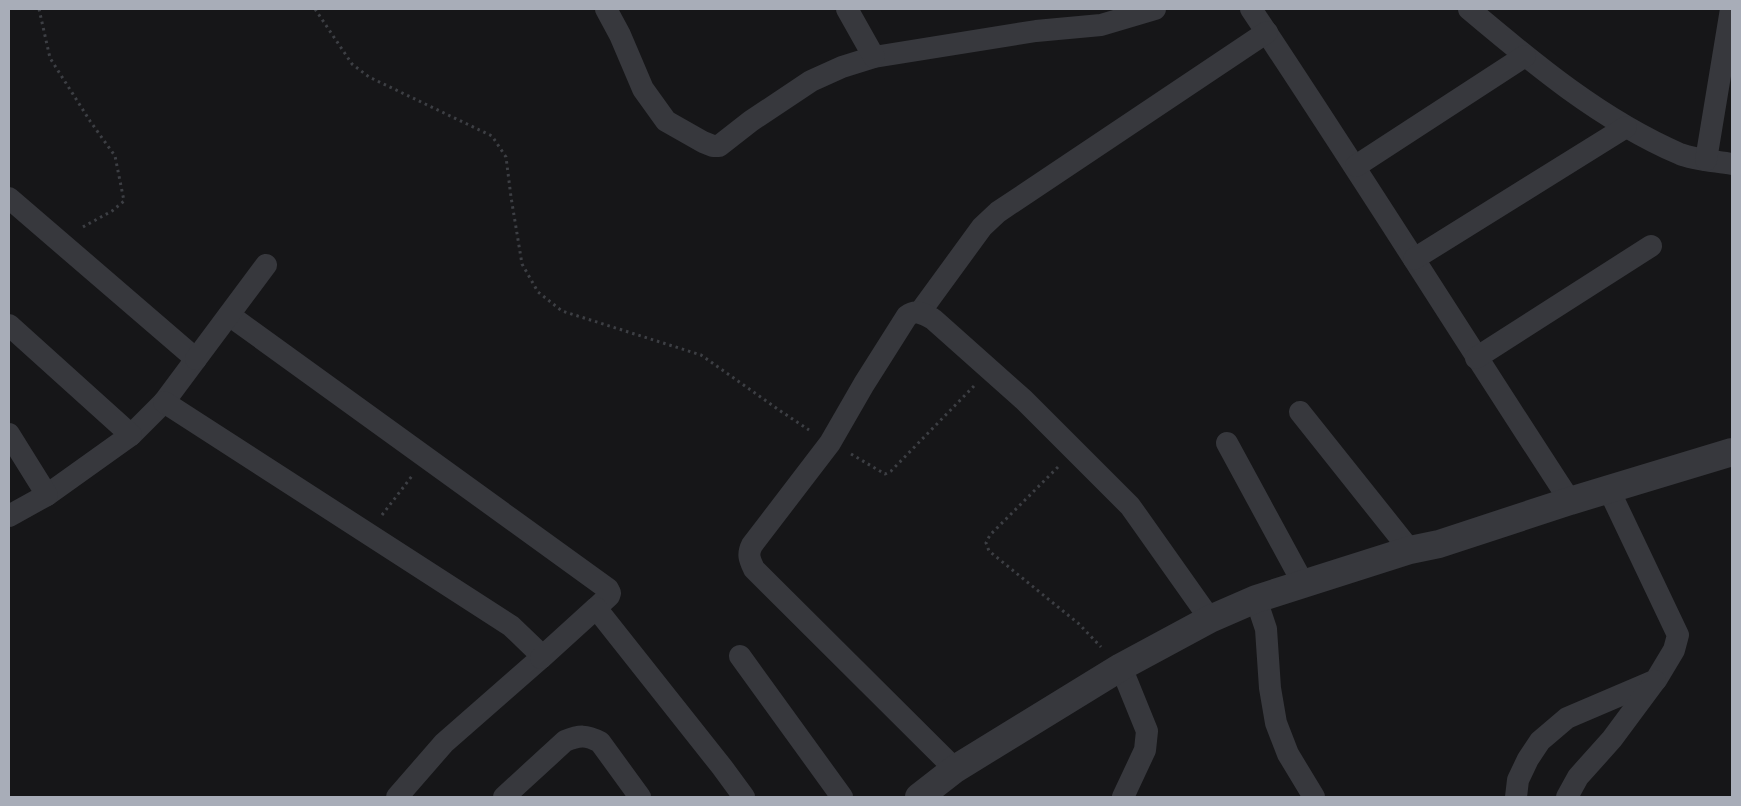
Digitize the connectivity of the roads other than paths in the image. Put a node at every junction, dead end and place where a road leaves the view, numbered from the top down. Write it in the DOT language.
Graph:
graph roads {
  1 [pos="606,9"];
  2 [pos="847,9"];
  3 [pos="1155,9"];
  4 [pos="1251,9"];
  5 [pos="1468,9"];
  6 [pos="1731,9"];
  7 [pos="1267,32"];
  8 [pos="1525,56"];
  9 [pos="874,58"];
  10 [pos="1626,126"];
  11 [pos="1706,160"];
  12 [pos="1732,164"];
  13 [pos="1356,166"];
  14 [pos="9,198"];
  15 [pos="1651,246"];
  16 [pos="1414,260"];
  17 [pos="266,265"];
  18 [pos="920,312"];
  19 [pos="229,315"];
  20 [pos="9,325"];
  21 [pos="1476,358"];
  22 [pos="196,359"];
  23 [pos="164,402"];
  24 [pos="1300,412"];
  25 [pos="9,434"];
  26 [pos="131,435"];
  27 [pos="1227,443"];
  28 [pos="1732,452"];
  29 [pos="1609,490"];
  30 [pos="48,495"];
  31 [pos="1570,501"];
  32 [pos="9,516"];
  33 [pos="1410,550"];
  34 [pos="1303,584"];
  35 [pos="1256,600"];
  36 [pos="596,608"];
  37 [pos="1210,619"];
  38 [pos="740,656"];
  39 [pos="541,658"];
  40 [pos="1122,667"];
  41 [pos="1656,680"];
  42 [pos="955,769"];
  43 [pos="397,797"];
  44 [pos="504,797"];
  45 [pos="640,797"];
  46 [pos="744,797"];
  47 [pos="842,797"];
  48 [pos="919,797"];
  49 [pos="1122,797"];
  50 [pos="1314,797"];
  51 [pos="1516,797"];
  52 [pos="1567,797"];
  1 -- 9 [label="street"];
  2 -- 9 [label="street"];
  3 -- 9 [label="street"];
  4 -- 7 [label="street"];
  5 -- 8 [label="street"];
  6 -- 11 [label="street"];
  7 -- 13 [label="street"];
  7 -- 18 [label="street"];
  8 -- 10 [label="street"];
  8 -- 13 [label="street"];
  10 -- 11 [label="street"];
  10 -- 16 [label="street"];
  11 -- 12 [label="street"];
  13 -- 16 [label="street"];
  14 -- 22 [label="street"];
  15 -- 21 [label="street"];
  16 -- 21 [label="street"];
  17 -- 19 [label="street"];
  18 -- 37 [label="street"];
  18 -- 42 [label="street"];
  19 -- 22 [label="street"];
  19 -- 36 [label="street"];
  20 -- 26 [label="street"];
  21 -- 31 [label="street"];
  22 -- 23 [label="street"];
  23 -- 26 [label="street"];
  23 -- 39 [label="street"];
  24 -- 33 [label="street"];
  25 -- 30 [label="street"];
  26 -- 30 [label="street"];
  27 -- 34 [label="street"];
  28 -- 29 [label="street"];
  29 -- 31 [label="street"];
  29 -- 41 [label="street"];
  30 -- 32 [label="street"];
  31 -- 33 [label="street"];
  33 -- 34 [label="street"];
  34 -- 35 [label="street"];
  35 -- 37 [label="street"];
  35 -- 50 [label="street"];
  36 -- 39 [label="street"];
  36 -- 46 [label="street"];
  37 -- 40 [label="street"];
  38 -- 47 [label="street"];
  39 -- 43 [label="street"];
  40 -- 42 [label="street"];
  40 -- 49 [label="street"];
  41 -- 51 [label="street"];
  41 -- 52 [label="street"];
  42 -- 48 [label="street"];
  44 -- 45 [label="street"];
}
